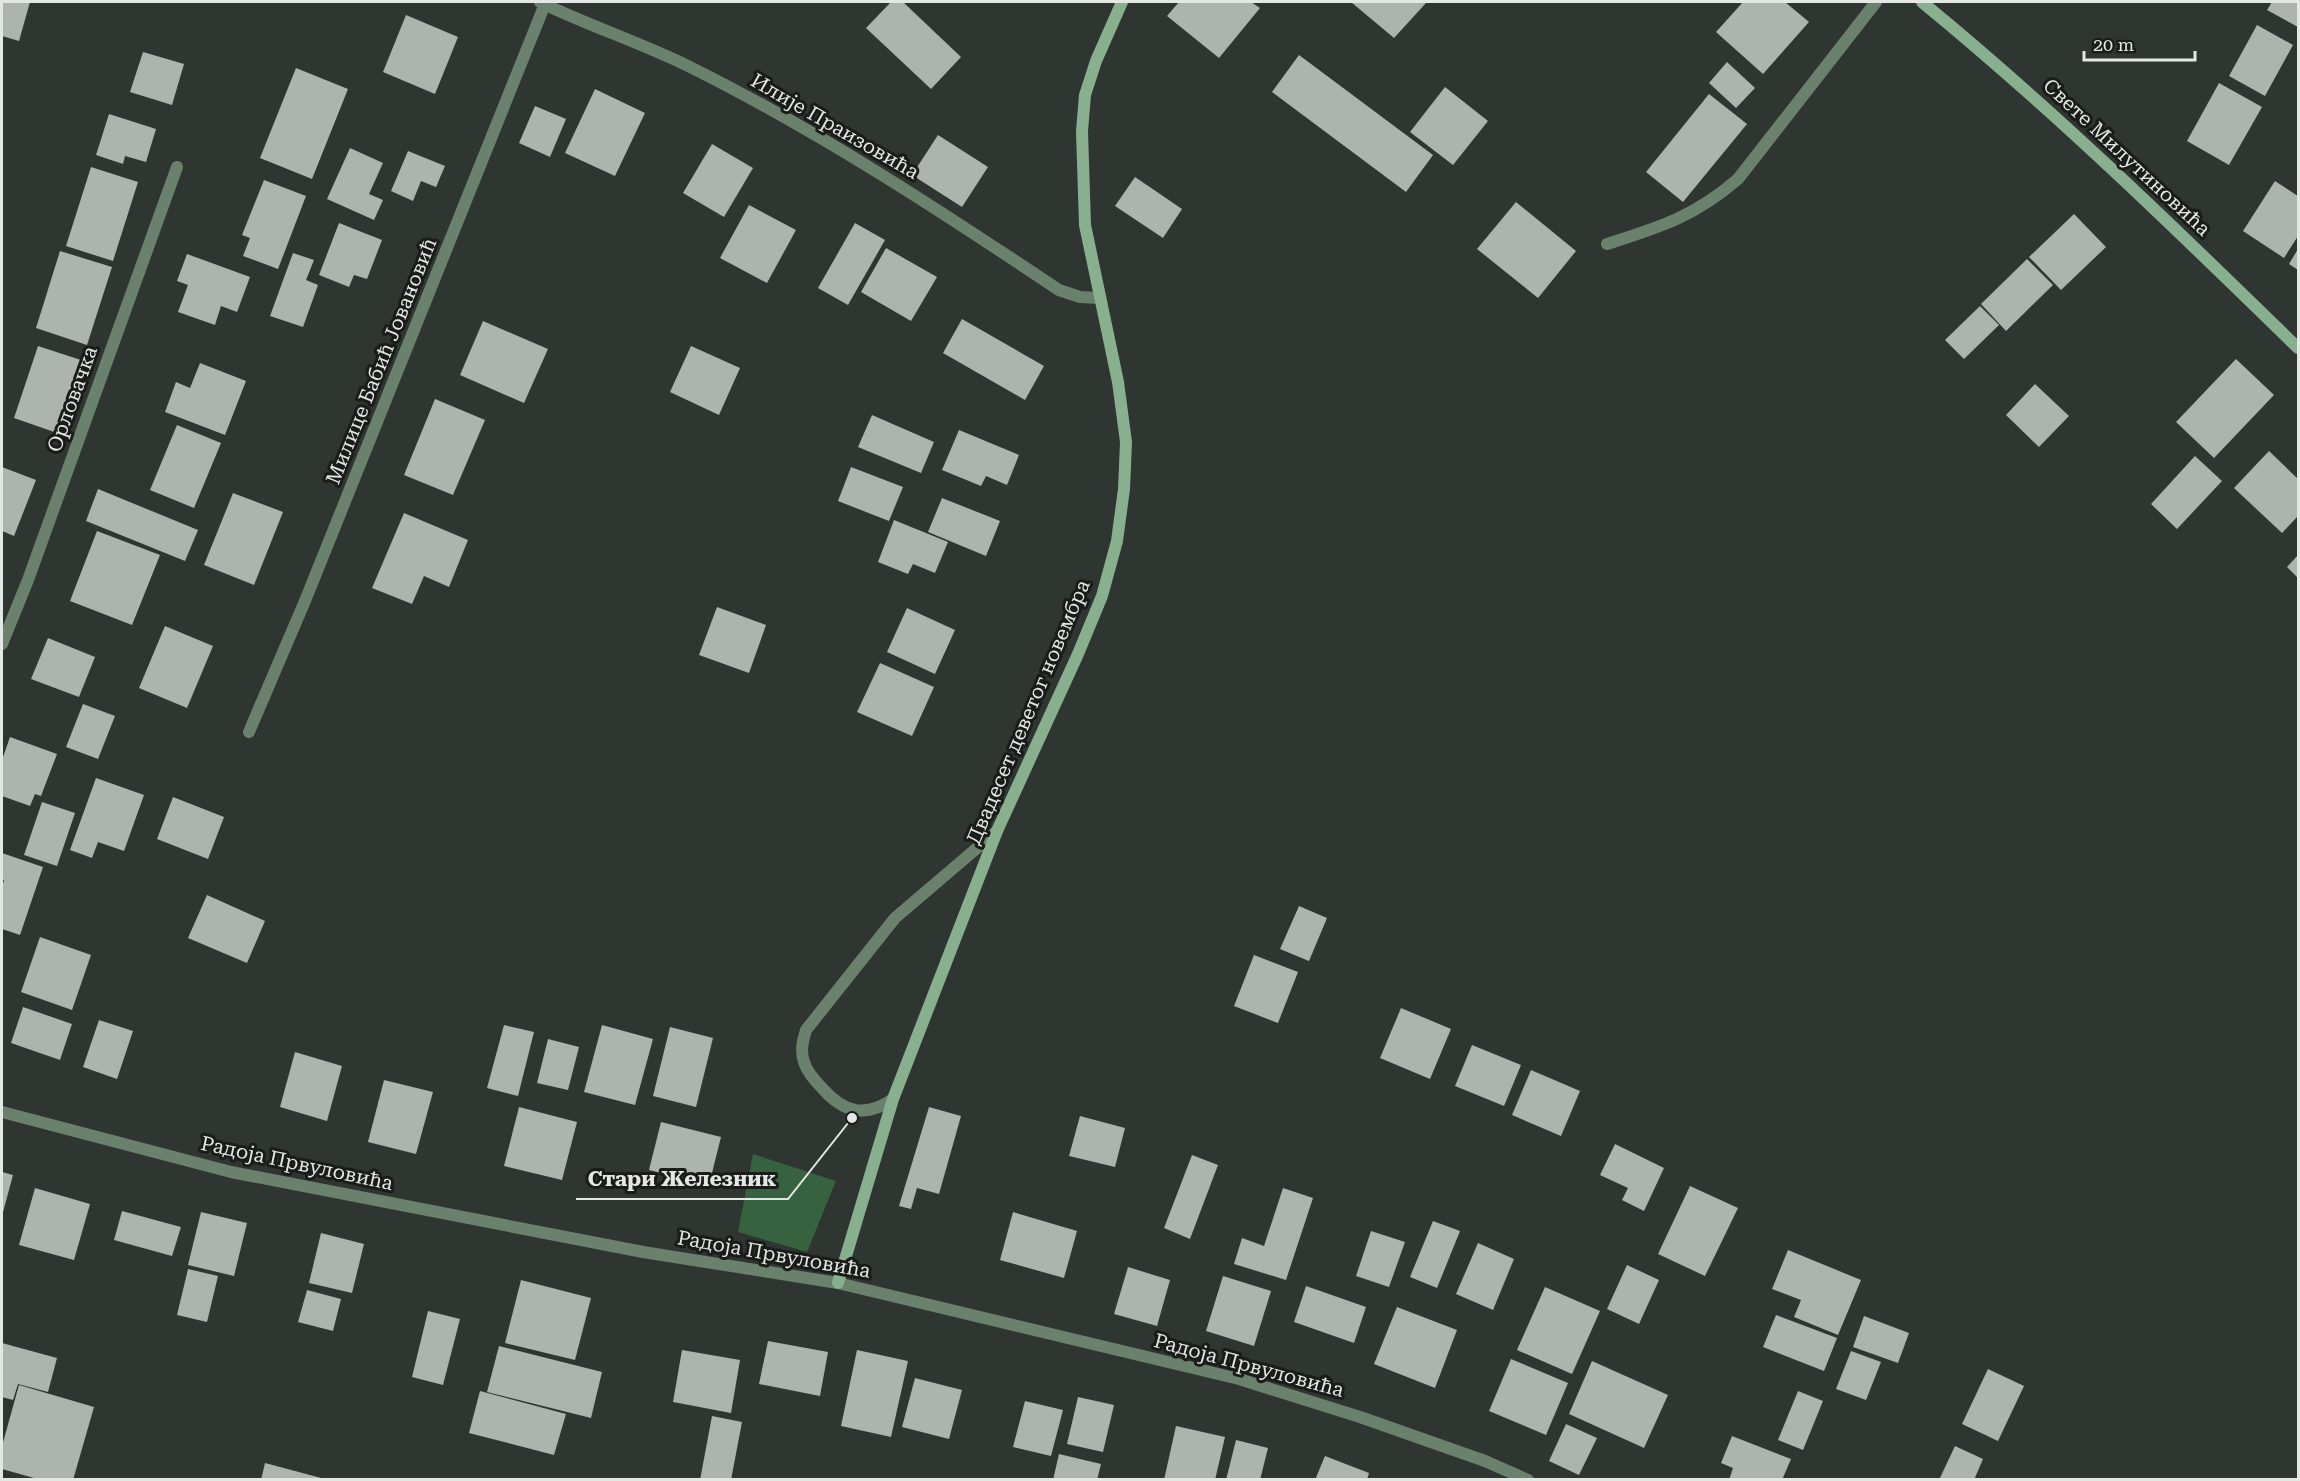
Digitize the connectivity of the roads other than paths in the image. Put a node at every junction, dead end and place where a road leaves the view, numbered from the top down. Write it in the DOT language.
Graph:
graph roads {
  1 [pos="1122,2"];
  2 [pos="1876,2"];
  3 [pos="1922,2"];
  4 [pos="543,3"];
  5 [pos="177,167"];
  6 [pos="1607,244"];
  7 [pos="1099,298"];
  8 [pos="2298,348"];
  9 [pos="2,644"];
  10 [pos="249,732"];
  11 [pos="997,831"];
  12 [pos="893,1100"];
  13 [pos="2,1112"];
  14 [pos="838,1282"];
  15 [pos="1528,1479"];
  1 -- 7 [label="street, Двадесет деветог новембра"];
  2 -- 6 [label="street"];
  3 -- 8 [label="street, Свете Милутиновића"];
  4 -- 7 [label="street, Илије Праизовића"];
  4 -- 10 [label="street, Милице Бабић Јовановић"];
  5 -- 9 [label="street, Орловачка"];
  7 -- 11 [label="street, Двадесет деветог новембра"];
  11 -- 12 [label="street, Двадесет деветог новембра"];
  11 -- 12 [label="street"];
  12 -- 14 [label="street, Двадесет деветог новембра"];
  13 -- 14 [label="street, Радоја Првуловића"];
  14 -- 15 [label="street, Радоја Првуловића"];
}
